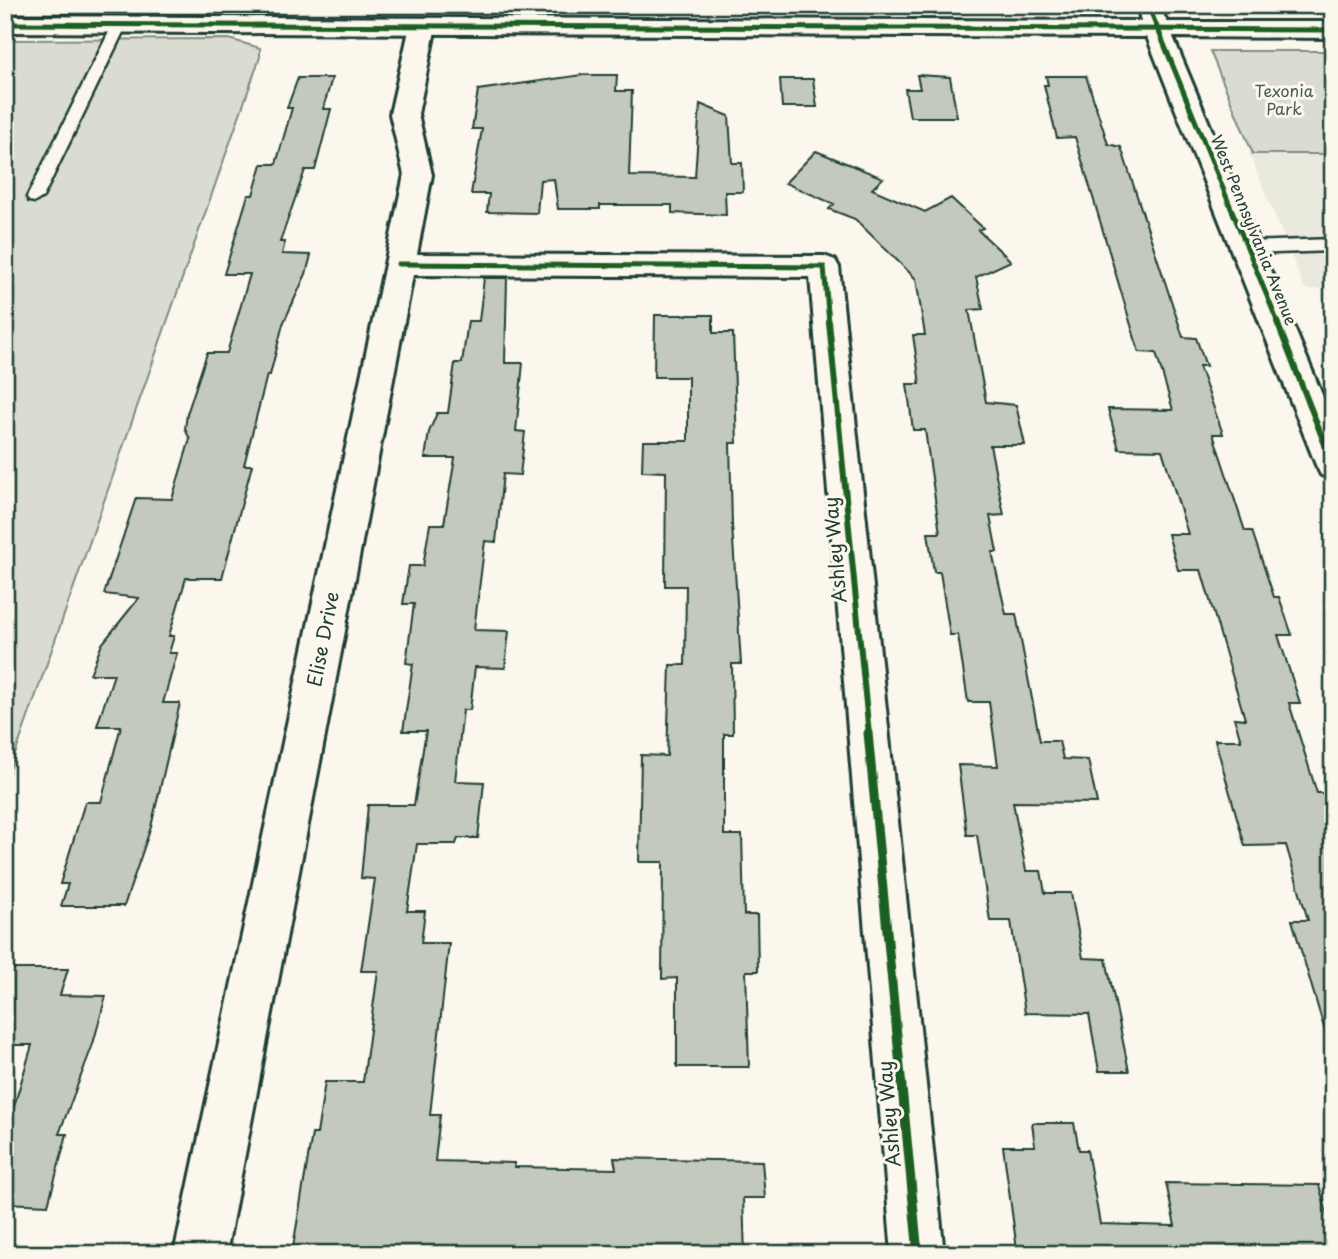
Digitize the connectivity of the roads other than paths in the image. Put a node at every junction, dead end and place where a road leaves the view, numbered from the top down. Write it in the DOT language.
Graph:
graph roads {
  1 [pos="1152,17"];
  2 [pos="5,24"];
  3 [pos="120,24"];
  4 [pos="423,26"];
  5 [pos="1333,30"];
  6 [pos="35,197"];
  7 [pos="1333,245"];
  8 [pos="1248,248"];
  9 [pos="398,264"];
  10 [pos="1325,424"];
  11 [pos="1333,465"];
  12 [pos="200,1254"];
  13 [pos="918,1254"];
  1 -- 4 [label="street"];
  1 -- 5 [label="street"];
  1 -- 8 [label="street, West Pennsylvania Avenue"];
  2 -- 3 [label="street"];
  3 -- 4 [label="street"];
  3 -- 6 [label="lane"];
  4 -- 9 [label="street, Elise Drive"];
  7 -- 8 [label="lane"];
  8 -- 10 [label="street, West Pennsylvania Avenue"];
  9 -- 12 [label="street, Elise Drive"];
  9 -- 13 [label="street, Ashley Way"];
  10 -- 11 [label="street, West Pennsylvania Avenue"];
}
